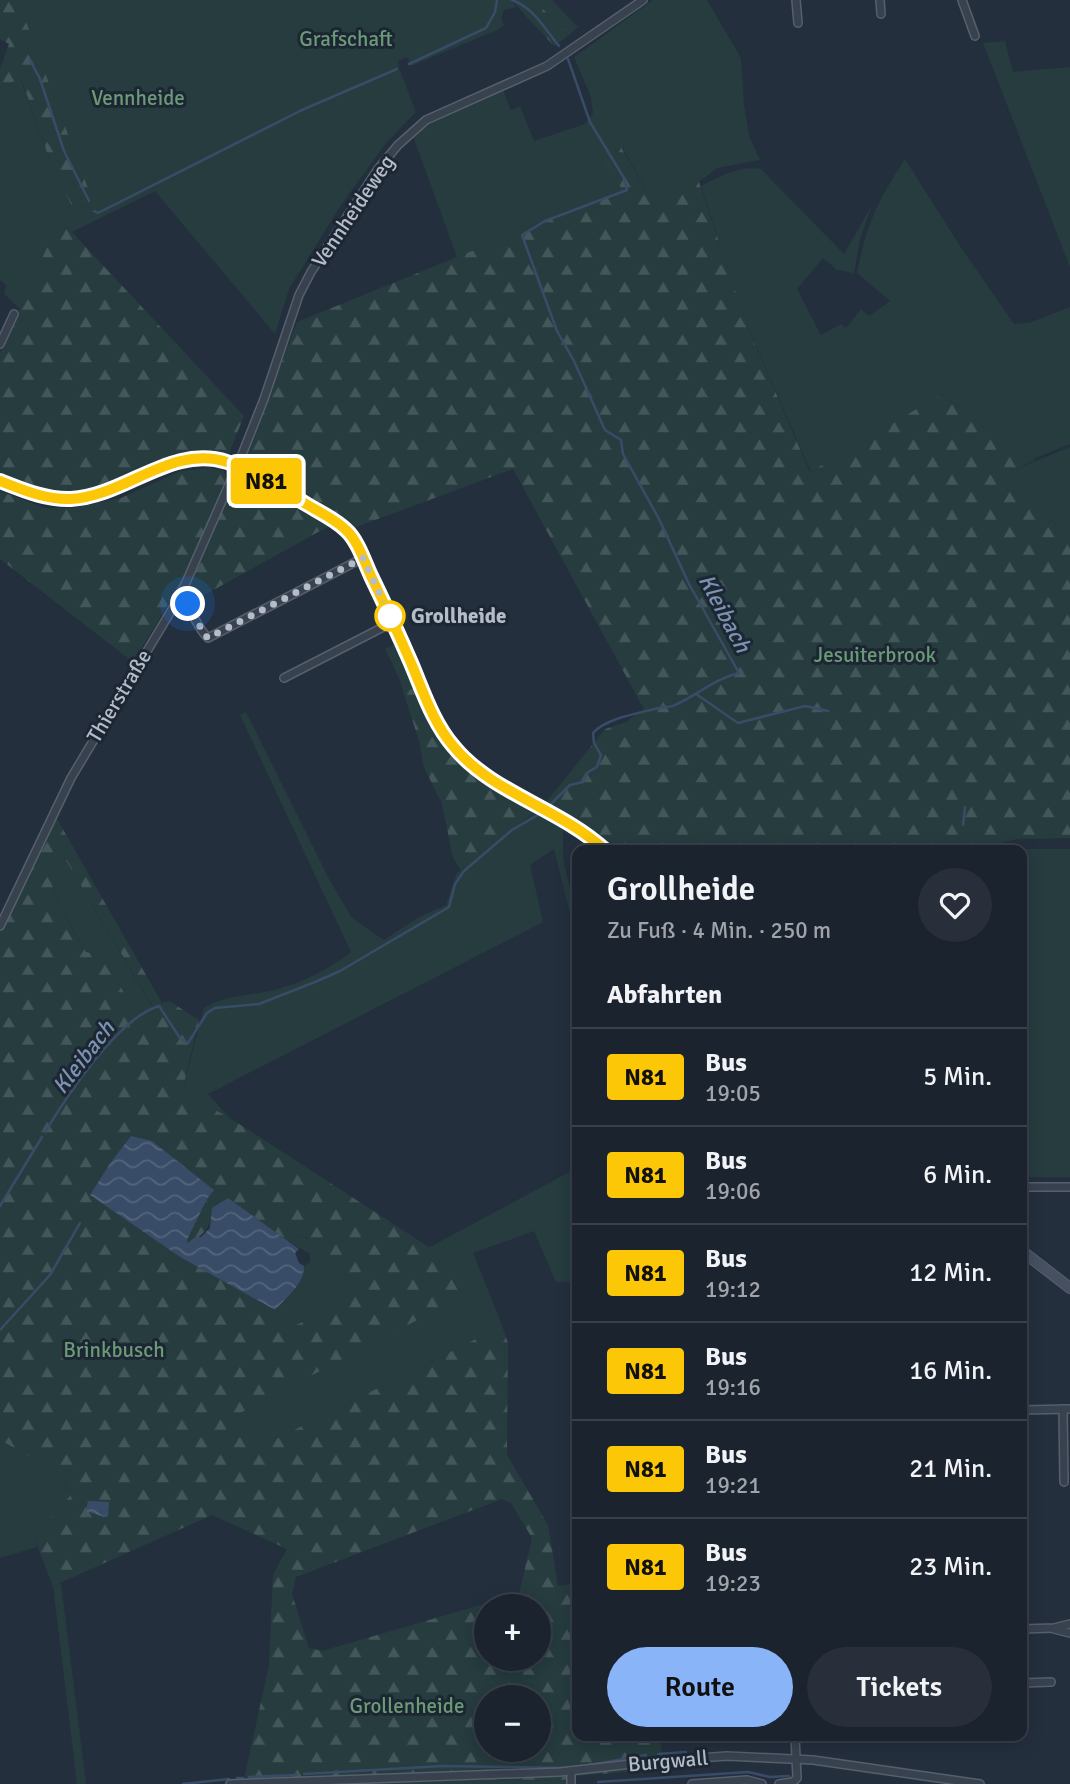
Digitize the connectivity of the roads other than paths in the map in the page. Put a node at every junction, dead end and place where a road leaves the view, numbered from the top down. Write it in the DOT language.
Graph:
graph roads {
  1 [pos="643,0"];
  2 [pos="796,0"];
  3 [pos="880,0"];
  4 [pos="962,0"];
  5 [pos="881,14"];
  6 [pos="798,23"];
  7 [pos="975,36"];
  8 [pos="14,314"];
  9 [pos="0,344"];
  10 [pos="238,466"];
  11 [pos="0,481"];
  12 [pos="363,558"];
  13 [pos="180,596"];
  14 [pos="393,622"];
  15 [pos="284,678"];
  16 [pos="599,845"];
  17 [pos="0,926"];
  18 [pos="1027,1187"];
  19 [pos="1070,1187"];
  20 [pos="1027,1255"];
  21 [pos="1070,1288"];
  22 [pos="1066,1409"];
  23 [pos="1027,1410"];
  24 [pos="1064,1482"];
  25 [pos="1070,1624"];
  26 [pos="1054,1628"];
  27 [pos="1027,1629"];
  28 [pos="1070,1633"];
  29 [pos="1027,1682"];
  30 [pos="1051,1682"];
  31 [pos="795,1741"];
  32 [pos="796,1760"];
  33 [pos="571,1771"];
  34 [pos="230,1784"];
  35 [pos="571,1784"];
  36 [pos="692,1784"];
  37 [pos="760,1784"];
  38 [pos="779,1784"];
  39 [pos="979,1784"];
  1 -- 10 [label="street, Vennheideweg"];
  2 -- 6 [label="street"];
  3 -- 5 [label="street"];
  4 -- 7 [label="street"];
  8 -- 9 [label="street"];
  10 -- 11 [label="street"];
  10 -- 12 [label="street"];
  10 -- 13 [label="street, Thierstraße"];
  12 -- 13 [label="street"];
  12 -- 14 [label="street"];
  13 -- 17 [label="street, Thierstraße"];
  14 -- 15 [label="street"];
  14 -- 16 [label="street"];
  18 -- 19 [label="street"];
  20 -- 21 [label="street"];
  22 -- 23 [label="street"];
  22 -- 24 [label="street"];
  25 -- 26 [label="street"];
  26 -- 27 [label="street"];
  26 -- 28 [label="street"];
  29 -- 30 [label="street"];
  31 -- 32 [label="street"];
  32 -- 33 [label="street, Burgwall"];
  32 -- 38 [label="street"];
  32 -- 39 [label="street, Burgwall"];
  33 -- 34 [label="street, Burgwall"];
  33 -- 35 [label="street"];
  36 -- 37 [label="street"];
}
